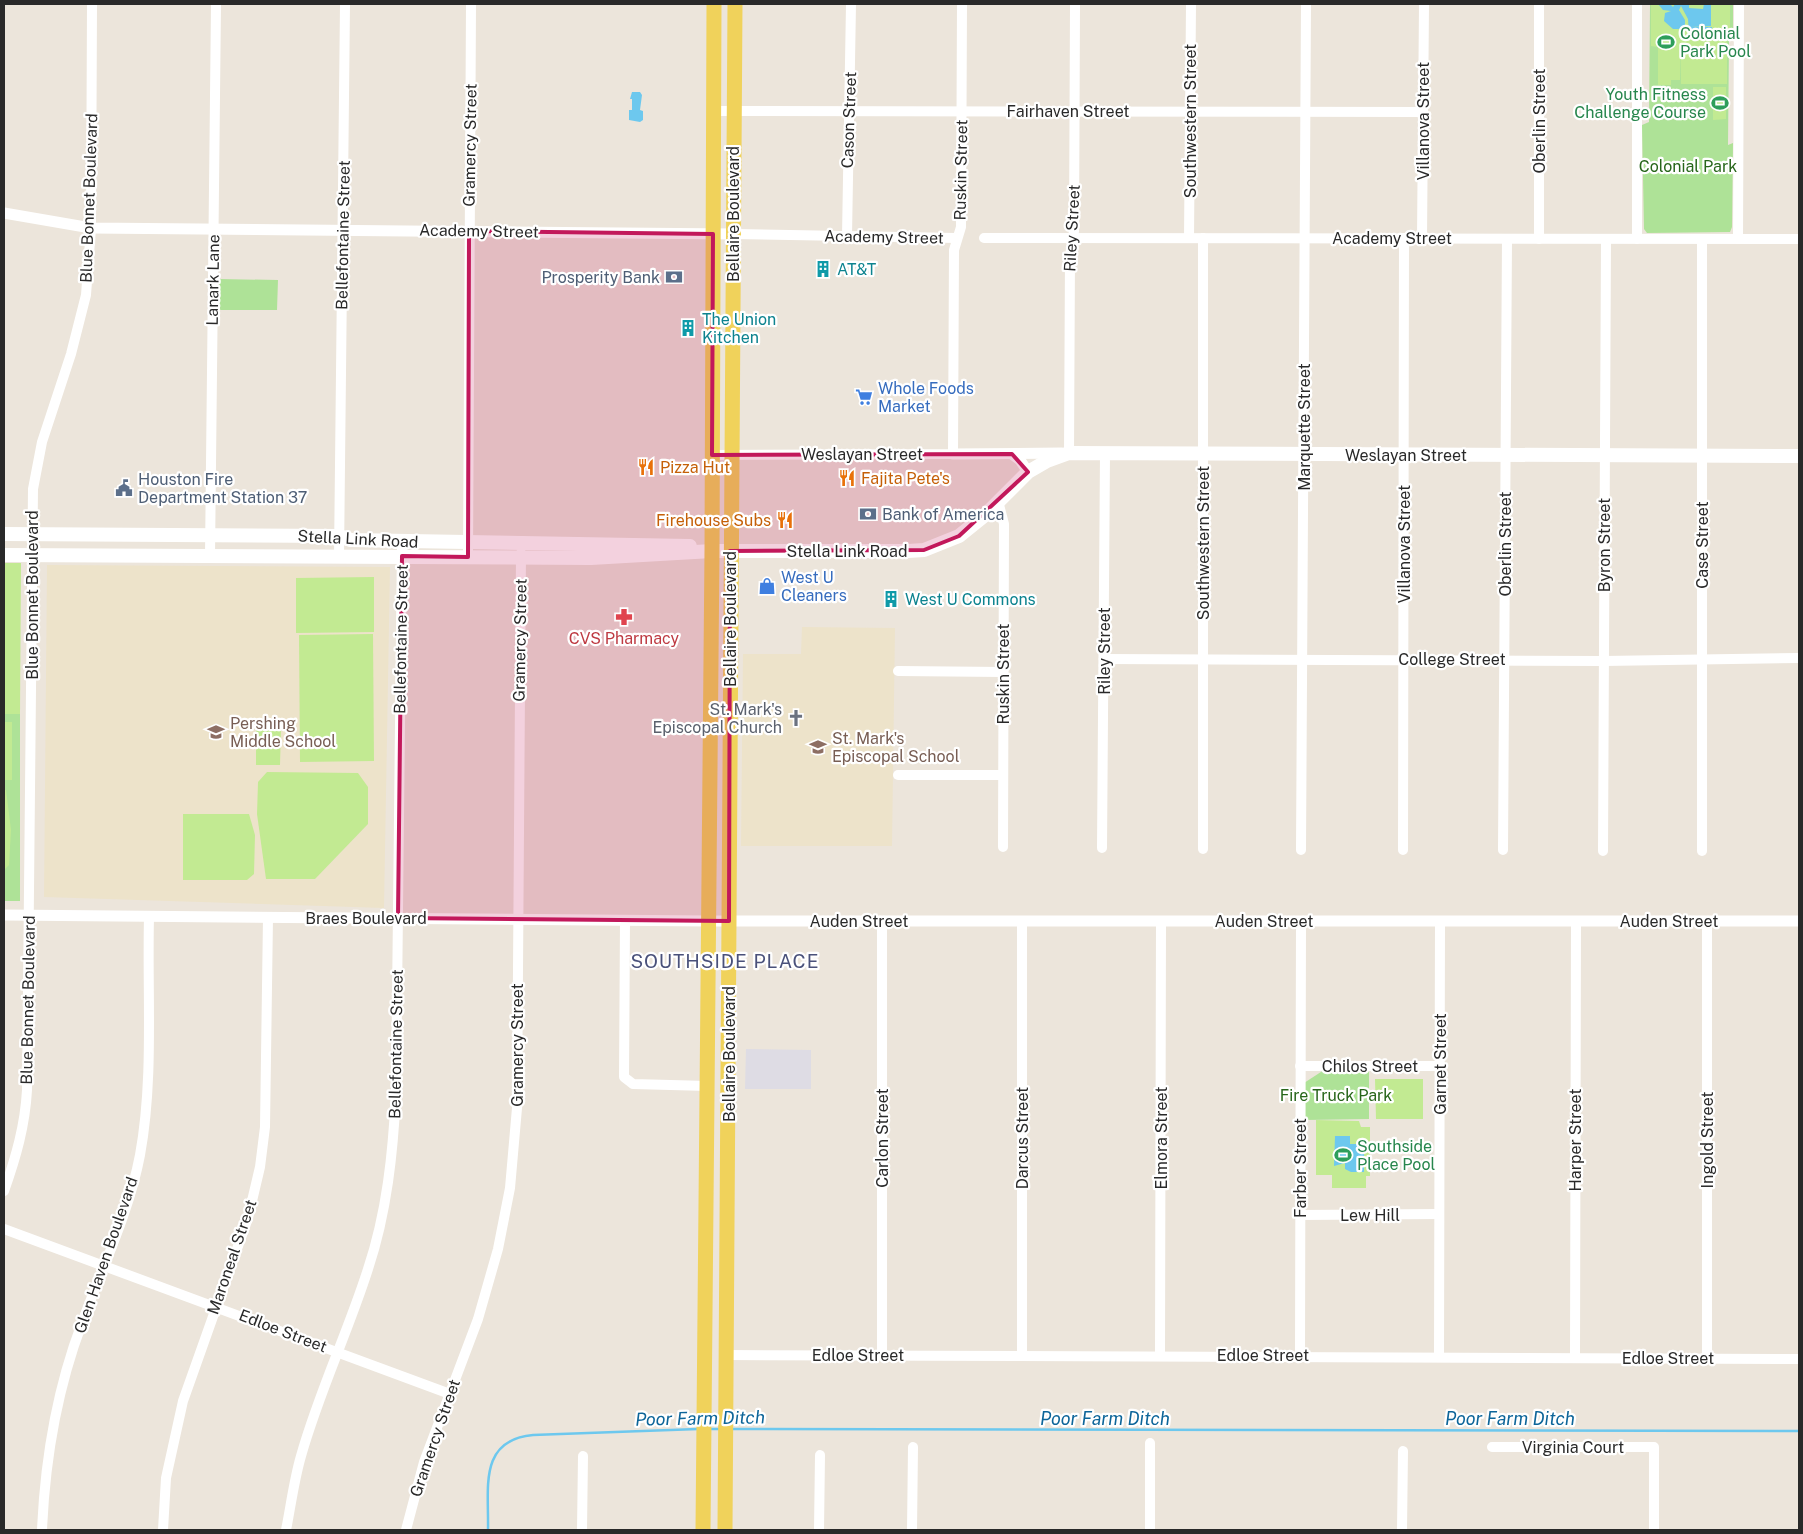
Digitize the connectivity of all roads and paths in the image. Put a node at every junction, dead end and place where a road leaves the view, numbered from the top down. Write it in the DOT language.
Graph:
graph roads {
  1 [pos="92,4"];
  2 [pos="216,4"];
  3 [pos="345,4"];
  4 [pos="471,4"];
  5 [pos="714,4"];
  6 [pos="735,4"];
  7 [pos="851,4"];
  8 [pos="962,4"];
  9 [pos="1075,4"];
  10 [pos="1190,4"];
  11 [pos="1306,4"];
  12 [pos="1424,4"];
  13 [pos="1539,4"];
  14 [pos="1638,4"];
  15 [pos="1739,4"];
  16 [pos="714,111"];
  17 [pos="734,111"];
  18 [pos="850,111"];
  19 [pos="962,111"];
  20 [pos="1075,111"];
  21 [pos="1190,111"];
  22 [pos="1306,111"];
  23 [pos="1423,112"];
  24 [pos="4,213"];
  25 [pos="91,228"];
  26 [pos="214,229"];
  27 [pos="343,230"];
  28 [pos="469,231"];
  29 [pos="713,234"];
  30 [pos="734,234"];
  31 [pos="847,236"];
  32 [pos="956,238"];
  33 [pos="984,238"];
  34 [pos="1071,238"];
  35 [pos="1189,238"];
  36 [pos="1203,238"];
  37 [pos="1305,238"];
  38 [pos="1404,238"];
  39 [pos="1422,238"];
  40 [pos="1507,239"];
  41 [pos="1539,239"];
  42 [pos="1606,239"];
  43 [pos="1637,239"];
  44 [pos="1702,239"];
  45 [pos="1738,239"];
  46 [pos="1799,239"];
  47 [pos="1069,453"];
  48 [pos="952,454"];
  49 [pos="1012,454"];
  50 [pos="1105,454"];
  51 [pos="1304,454"];
  52 [pos="1404,454"];
  53 [pos="712,455"];
  54 [pos="731,455"];
  55 [pos="1203,455"];
  56 [pos="1506,456"];
  57 [pos="1605,456"];
  58 [pos="1702,456"];
  59 [pos="1799,456"];
  60 [pos="1028,472"];
  61 [pos="998,501"];
  62 [pos="4,534"];
  63 [pos="32,535"];
  64 [pos="95,535"];
  65 [pos="132,535"];
  66 [pos="154,536"];
  67 [pos="210,536"];
  68 [pos="339,536"];
  69 [pos="402,541"];
  70 [pos="468,542"];
  71 [pos="521,543"];
  72 [pos="591,543"];
  73 [pos="712,551"];
  74 [pos="730,551"];
  75 [pos="4,555"];
  76 [pos="95,555"];
  77 [pos="131,555"];
  78 [pos="153,555"];
  79 [pos="32,556"];
  80 [pos="210,556"];
  81 [pos="402,556"];
  82 [pos="339,557"];
  83 [pos="468,557"];
  84 [pos="521,557"];
  85 [pos="591,558"];
  86 [pos="711,645"];
  87 [pos="730,646"];
  88 [pos="1799,658"];
  89 [pos="1104,659"];
  90 [pos="1404,659"];
  91 [pos="1203,660"];
  92 [pos="1302,660"];
  93 [pos="1504,660"];
  94 [pos="1702,660"];
  95 [pos="1604,661"];
  96 [pos="898,671"];
  97 [pos="1004,672"];
  98 [pos="898,775"];
  99 [pos="1003,775"];
  100 [pos="730,778"];
  101 [pos="710,779"];
  102 [pos="1003,847"];
  103 [pos="1102,848"];
  104 [pos="1203,849"];
  105 [pos="1301,850"];
  106 [pos="1403,850"];
  107 [pos="1504,850"];
  108 [pos="1603,851"];
  109 [pos="1702,851"];
  110 [pos="4,915"];
  111 [pos="29,915"];
  112 [pos="149,917"];
  113 [pos="268,917"];
  114 [pos="398,918"];
  115 [pos="517,919"];
  116 [pos="625,920"];
  117 [pos="709,921"];
  118 [pos="729,921"];
  119 [pos="882,921"];
  120 [pos="1022,921"];
  121 [pos="1161,921"];
  122 [pos="1301,921"];
  123 [pos="1440,921"];
  124 [pos="1576,921"];
  125 [pos="1707,921"];
  126 [pos="1799,921"];
  127 [pos="1300,1066"];
  128 [pos="1440,1066"];
  129 [pos="708,1086"];
  130 [pos="707,1120"];
  131 [pos="728,1120"];
  132 [pos="4,1191"];
  133 [pos="1439,1214"];
  134 [pos="1300,1215"];
  135 [pos="4,1229"];
  136 [pos="706,1247"];
  137 [pos="728,1247"];
  138 [pos="104,1266"];
  139 [pos="216,1306"];
  140 [pos="337,1352"];
  141 [pos="705,1354"];
  142 [pos="727,1355"];
  143 [pos="882,1355"];
  144 [pos="1022,1355"];
  145 [pos="1160,1355"];
  146 [pos="1300,1356"];
  147 [pos="1439,1356"];
  148 [pos="1575,1358"];
  149 [pos="1707,1358"];
  150 [pos="1799,1359"];
  151 [pos="450,1394"];
  152 [pos="1150,1443"];
  153 [pos="912,1447"];
  154 [pos="1492,1447"];
  155 [pos="1403,1451"];
  156 [pos="820,1455"];
  157 [pos="583,1456"];
  158 [pos="42,1530"];
  159 [pos="163,1530"];
  160 [pos="286,1530"];
  161 [pos="406,1530"];
  162 [pos="582,1530"];
  163 [pos="704,1530"];
  164 [pos="725,1530"];
  165 [pos="819,1530"];
  166 [pos="912,1530"];
  167 [pos="1150,1530"];
  168 [pos="1402,1530"];
  169 [pos="1654,1530"];
  1 -- 25 [label="street, Blue Bonnet Boulevard"];
  2 -- 26 [label="street, Lanark Lane"];
  3 -- 27 [label="street, Bellefontaine Street"];
  4 -- 28 [label="street, Gramercy Street"];
  5 -- 16 [label="main road, Bellaire Boulevard"];
  6 -- 17 [label="main road, Bellaire Boulevard"];
  7 -- 18 [label="street, Cason Street"];
  8 -- 19 [label="street, Ruskin Street"];
  9 -- 20 [label="street, Riley Street"];
  10 -- 21 [label="street, Southwestern Street"];
  11 -- 22 [label="street, Marquette Street"];
  12 -- 23 [label="street, Villanova Street"];
  13 -- 41 [label="street, Oberlin Street"];
  14 -- 43 [label="street"];
  15 -- 45 [label="street"];
  16 -- 17 [label="street, Fairhaven Street"];
  16 -- 29 [label="main road, Bellaire Boulevard"];
  17 -- 18 [label="street, Fairhaven Street"];
  17 -- 30 [label="main road, Bellaire Boulevard"];
  18 -- 19 [label="street, Fairhaven Street"];
  18 -- 31 [label="street, Cason Street"];
  19 -- 20 [label="street, Fairhaven Street"];
  19 -- 32 [label="street, Ruskin Street"];
  20 -- 21 [label="street, Fairhaven Street"];
  20 -- 34 [label="street, Riley Street"];
  21 -- 22 [label="street, Fairhaven Street"];
  21 -- 35 [label="street, Southwestern Street"];
  22 -- 23 [label="street, Fairhaven Street"];
  22 -- 37 [label="street, Marquette Street"];
  23 -- 39 [label="street, Villanova Street"];
  24 -- 25 [label="street, Academy Street"];
  25 -- 26 [label="street, Academy Street"];
  25 -- 63 [label="street, Blue Bonnet Boulevard"];
  26 -- 27 [label="street, Academy Street"];
  26 -- 67 [label="street, Lanark Lane"];
  27 -- 28 [label="street, Academy Street"];
  27 -- 68 [label="street, Bellefontaine Street"];
  28 -- 29 [label="street, Academy Street"];
  28 -- 70 [label="street, Gramercy Street"];
  29 -- 30 [label="street, Academy Street"];
  29 -- 53 [label="main road, Bellaire Boulevard"];
  30 -- 31 [label="street, Academy Street"];
  30 -- 54 [label="main road, Bellaire Boulevard"];
  31 -- 32 [label="street, Academy Street"];
  32 -- 48 [label="street, Ruskin Street"];
  33 -- 34 [label="street, Academy Street"];
  34 -- 35 [label="street, Academy Street"];
  34 -- 47 [label="street, Riley Street"];
  35 -- 36 [label="street, Academy Street"];
  36 -- 37 [label="street, Academy Street"];
  36 -- 55 [label="street, Southwestern Street"];
  37 -- 38 [label="street, Academy Street"];
  37 -- 51 [label="street, Marquette Street"];
  38 -- 39 [label="street, Academy Street"];
  38 -- 52 [label="street, Villanova Street"];
  39 -- 40 [label="street, Academy Street"];
  40 -- 41 [label="street, Academy Street"];
  40 -- 56 [label="street, Oberlin Street"];
  41 -- 42 [label="street, Academy Street"];
  42 -- 43 [label="street, Academy Street"];
  42 -- 57 [label="street, Byron Street"];
  43 -- 44 [label="street, Academy Street"];
  44 -- 45 [label="street, Academy Street"];
  44 -- 58 [label="street, Case Street"];
  45 -- 46 [label="street, Academy Street"];
  47 -- 49 [label="street, Weslayan Street"];
  47 -- 50 [label="main road, Weslayan Street"];
  47 -- 60 [label="main road, Stella Link Road"];
  48 -- 49 [label="street, Weslayan Street"];
  48 -- 54 [label="street, Weslayan Street"];
  49 -- 60 [label="street"];
  50 -- 55 [label="main road, Weslayan Street"];
  50 -- 89 [label="street, Riley Street"];
  51 -- 52 [label="main road, Weslayan Street"];
  51 -- 55 [label="main road, Weslayan Street"];
  51 -- 92 [label="street, Marquette Street"];
  52 -- 56 [label="main road, Weslayan Street"];
  52 -- 90 [label="street, Villanova Street"];
  53 -- 54 [label="street, Weslayan Street"];
  53 -- 73 [label="main road, Bellaire Boulevard"];
  54 -- 74 [label="main road, Bellaire Boulevard"];
  55 -- 91 [label="street, Southwestern Street"];
  56 -- 57 [label="main road, Weslayan Street"];
  56 -- 93 [label="street, Oberlin Street"];
  57 -- 58 [label="main road, Weslayan Street"];
  57 -- 95 [label="street, Byron Street"];
  58 -- 59 [label="main road, Weslayan Street"];
  58 -- 94 [label="street, Case Street"];
  60 -- 61 [label="main road, Stella Link Road"];
  61 -- 74 [label="main road, Stella Link Road"];
  61 -- 97 [label="street, Ruskin Street"];
  62 -- 63 [label="main road, Stella Link Road"];
  63 -- 64 [label="main road, Stella Link Road"];
  63 -- 79 [label="street, Blue Bonnet Boulevard"];
  64 -- 65 [label="main road, Stella Link Road"];
  64 -- 76 [label="main road"];
  65 -- 66 [label="main road, Stella Link Road"];
  65 -- 77 [label="main road"];
  66 -- 67 [label="main road, Stella Link Road"];
  66 -- 78 [label="main road"];
  67 -- 68 [label="main road, Stella Link Road"];
  67 -- 80 [label="street, Lanark Lane"];
  68 -- 69 [label="main road, Stella Link Road"];
  68 -- 82 [label="street, Bellefontaine Street"];
  69 -- 70 [label="main road, Stella Link Road"];
  69 -- 81 [label="street, Bellefontaine Street"];
  70 -- 71 [label="main road, Stella Link Road"];
  70 -- 83 [label="street, Gramercy Street"];
  71 -- 72 [label="main road, Stella Link Road"];
  71 -- 84 [label="street, Gramercy Street"];
  72 -- 73 [label="main road, Stella Link Road"];
  72 -- 85 [label="main road"];
  73 -- 74 [label="main road, Stella Link Road"];
  73 -- 85 [label="main road, Stella Link Road"];
  73 -- 86 [label="main road, Bellaire Boulevard"];
  74 -- 87 [label="main road, Bellaire Boulevard"];
  75 -- 79 [label="main road, Stella Link Road"];
  76 -- 77 [label="main road, Stella Link Road"];
  76 -- 79 [label="main road, Stella Link Road"];
  77 -- 78 [label="main road, Stella Link Road"];
  78 -- 80 [label="main road, Stella Link Road"];
  79 -- 111 [label="street, Blue Bonnet Boulevard"];
  80 -- 82 [label="main road, Stella Link Road"];
  81 -- 82 [label="main road, Stella Link Road"];
  81 -- 83 [label="main road, Stella Link Road"];
  81 -- 114 [label="street, Bellefontaine Street"];
  83 -- 84 [label="main road, Stella Link Road"];
  84 -- 85 [label="main road, Stella Link Road"];
  84 -- 115 [label="street, Gramercy Street"];
  86 -- 87 [label="main road"];
  86 -- 101 [label="main road, Bellaire Boulevard"];
  87 -- 100 [label="main road, Bellaire Boulevard"];
  88 -- 94 [label="street, College Street"];
  89 -- 91 [label="street, College Street"];
  89 -- 103 [label="street, Riley Street"];
  90 -- 92 [label="street, College Street"];
  90 -- 93 [label="street, College Street"];
  90 -- 106 [label="street, Villanova Street"];
  91 -- 92 [label="street, College Street"];
  91 -- 104 [label="street, Southwestern Street"];
  92 -- 105 [label="street, Marquette Street"];
  93 -- 95 [label="street, College Street"];
  93 -- 107 [label="street, Oberlin Street"];
  94 -- 95 [label="street, College Street"];
  94 -- 109 [label="street, Case Street"];
  95 -- 108 [label="street, Byron Street"];
  96 -- 97 [label="street"];
  97 -- 99 [label="street, Ruskin Street"];
  98 -- 99 [label="street"];
  99 -- 102 [label="street, Ruskin Street"];
  100 -- 101 [label="main road"];
  100 -- 118 [label="main road, Bellaire Boulevard"];
  101 -- 117 [label="main road, Bellaire Boulevard"];
  110 -- 111 [label="street, Braes Boulevard"];
  111 -- 112 [label="street, Braes Boulevard"];
  111 -- 132 [label="street, Blue Bonnet Boulevard"];
  112 -- 113 [label="street, Braes Boulevard"];
  112 -- 138 [label="street, Glen Haven Boulevard"];
  113 -- 114 [label="street, Braes Boulevard"];
  113 -- 139 [label="street, Maroneal Street"];
  114 -- 115 [label="street, Braes Boulevard"];
  114 -- 140 [label="street, Bellefontaine Street"];
  115 -- 116 [label="street, Braes Boulevard"];
  115 -- 151 [label="street, Gramercy Street"];
  116 -- 117 [label="street, Braes Boulevard"];
  116 -- 129 [label="street"];
  117 -- 118 [label="street, Braes Boulevard"];
  117 -- 129 [label="main road, Bellaire Boulevard"];
  118 -- 119 [label="street, Auden Street"];
  118 -- 131 [label="main road, Bellaire Boulevard"];
  119 -- 120 [label="street, Auden Street"];
  119 -- 143 [label="street, Carlon Street"];
  120 -- 121 [label="street, Auden Street"];
  120 -- 144 [label="street, Darcus Street"];
  121 -- 122 [label="street, Auden Street"];
  121 -- 145 [label="street, Elmora Street"];
  122 -- 123 [label="street, Auden Street"];
  122 -- 127 [label="street, Farber Street"];
  123 -- 124 [label="street, Auden Street"];
  123 -- 128 [label="street, Garnet Street"];
  124 -- 125 [label="street, Auden Street"];
  124 -- 148 [label="street, Harper Street"];
  125 -- 126 [label="street, Auden Street"];
  125 -- 149 [label="street, Ingold Street"];
  127 -- 128 [label="street, Chilos Street"];
  127 -- 134 [label="street, Farber Street"];
  128 -- 133 [label="street, Garnet Street"];
  129 -- 130 [label="main road, Bellaire Boulevard"];
  130 -- 131 [label="main road"];
  130 -- 136 [label="main road, Bellaire Boulevard"];
  131 -- 137 [label="main road, Bellaire Boulevard"];
  133 -- 134 [label="street, Lew Hill"];
  133 -- 147 [label="street, Garnet Street"];
  134 -- 146 [label="street, Farber Street"];
  135 -- 138 [label="street, Edloe Street"];
  136 -- 137 [label="main road"];
  136 -- 141 [label="main road, Bellaire Boulevard"];
  137 -- 142 [label="main road, Bellaire Boulevard"];
  138 -- 139 [label="street, Edloe Street"];
  138 -- 158 [label="street, Glen Haven Boulevard"];
  139 -- 140 [label="street, Edloe Street"];
  139 -- 159 [label="street, Maroneal Street"];
  140 -- 151 [label="street, Edloe Street"];
  140 -- 160 [label="street, Bellefontaine Street"];
  141 -- 142 [label="main road"];
  141 -- 163 [label="main road, Bellaire Boulevard"];
  142 -- 143 [label="street, Edloe Street"];
  142 -- 164 [label="main road, Bellaire Boulevard"];
  143 -- 144 [label="street, Edloe Street"];
  144 -- 145 [label="street, Edloe Street"];
  145 -- 146 [label="street, Edloe Street"];
  146 -- 147 [label="street, Edloe Street"];
  147 -- 148 [label="street, Edloe Street"];
  148 -- 149 [label="street, Edloe Street"];
  149 -- 150 [label="street, Edloe Street"];
  151 -- 161 [label="street, Gramercy Street"];
  152 -- 167 [label="street"];
  153 -- 166 [label="street"];
  154 -- 169 [label="street, Virginia Court"];
  155 -- 168 [label="street"];
  156 -- 165 [label="street"];
  157 -- 162 [label="street"];
}
